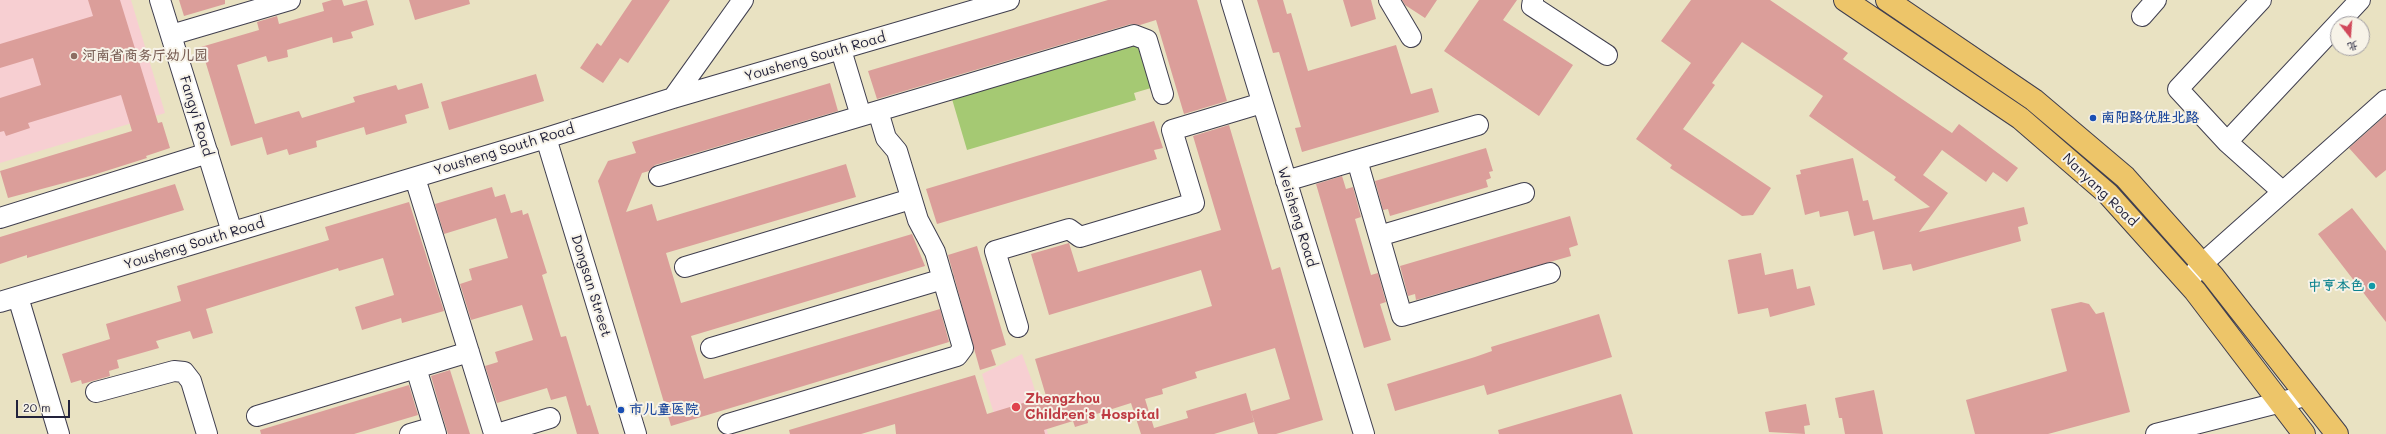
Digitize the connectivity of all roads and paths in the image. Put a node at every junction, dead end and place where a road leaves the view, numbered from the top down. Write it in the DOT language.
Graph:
graph roads {
  1 [pos="160,0"];
  2 [pos="290,0"];
  3 [pos="743,0"];
  4 [pos="1009,0"];
  5 [pos="1231,0"];
  6 [pos="1389,0"];
  7 [pos="1533,0"];
  8 [pos="1845,0"];
  9 [pos="1887,0"];
  10 [pos="2156,0"];
  11 [pos="2261,0"];
  12 [pos="2360,0"];
  13 [pos="2142,16"];
  14 [pos="171,35"];
  15 [pos="1411,37"];
  16 [pos="841,50"];
  17 [pos="1607,55"];
  18 [pos="1163,94"];
  19 [pos="673,98"];
  20 [pos="2386,100"];
  21 [pos="1262,103"];
  22 [pos="870,114"];
  23 [pos="1478,125"];
  24 [pos="546,138"];
  25 [pos="2227,142"];
  26 [pos="208,153"];
  27 [pos="1356,160"];
  28 [pos="659,176"];
  29 [pos="415,178"];
  30 [pos="1286,181"];
  31 [pos="2283,192"];
  32 [pos="1524,193"];
  33 [pos="912,200"];
  34 [pos="0,218"];
  35 [pos="232,232"];
  36 [pos="1379,236"];
  37 [pos="2202,264"];
  38 [pos="685,267"];
  39 [pos="1550,273"];
  40 [pos="943,279"];
  41 [pos="2187,282"];
  42 [pos="9,299"];
  43 [pos="1018,327"];
  44 [pos="711,348"];
  45 [pos="469,352"];
  46 [pos="416,368"];
  47 [pos="96,392"];
  48 [pos="2305,396"];
  49 [pos="2280,402"];
  50 [pos="257,416"];
  51 [pos="550,418"];
  52 [pos="728,424"];
  53 [pos="435,430"];
  54 [pos="59,434"];
  55 [pos="207,434"];
  56 [pos="410,434"];
  57 [pos="636,434"];
  58 [pos="1364,434"];
  59 [pos="2156,434"];
  60 [pos="2304,434"];
  61 [pos="2337,434"];
  1 -- 14 [label="street, Fangyi Road"];
  2 -- 14 [label="street"];
  3 -- 19 [label="street"];
  4 -- 16 [label="street, Yousheng South Road"];
  5 -- 21 [label="street, Weisheng Road"];
  6 -- 15 [label="street"];
  7 -- 17 [label="street"];
  8 -- 41 [label="main road, Nanyang Road"];
  9 -- 37 [label="main road, Nanyang Road"];
  10 -- 13 [label="street"];
  11 -- 25 [label="street"];
  12 -- 25 [label="street"];
  14 -- 26 [label="street, Fangyi Road"];
  16 -- 19 [label="street, Yousheng South Road"];
  16 -- 22 [label="street"];
  18 -- 22 [label="street"];
  19 -- 24 [label="street, Yousheng South Road"];
  20 -- 31 [label="street"];
  21 -- 30 [label="street, Weisheng Road"];
  21 -- 43 [label="street"];
  22 -- 28 [label="street"];
  22 -- 33 [label="street"];
  23 -- 27 [label="street"];
  24 -- 29 [label="street, Yousheng South Road"];
  24 -- 57 [label="street, Dongsan Street"];
  25 -- 31 [label="street"];
  26 -- 34 [label="street"];
  26 -- 35 [label="street, Fangyi Road"];
  27 -- 30 [label="street"];
  27 -- 36 [label="street"];
  29 -- 35 [label="street, Yousheng South Road"];
  29 -- 45 [label="street"];
  30 -- 58 [label="street, Weisheng Road"];
  31 -- 37 [label="street"];
  32 -- 36 [label="street"];
  33 -- 38 [label="street"];
  33 -- 40 [label="street"];
  35 -- 42 [label="street, Yousheng South Road"];
  36 -- 39 [label="street"];
  37 -- 41 [label="street"];
  37 -- 48 [label="main road, Nanyang Road"];
  40 -- 44 [label="street"];
  40 -- 52 [label="street"];
  41 -- 49 [label="main road, Nanyang Road"];
  42 -- 54 [label="street"];
  45 -- 46 [label="street"];
  45 -- 51 [label="street"];
  46 -- 50 [label="street"];
  46 -- 53 [label="street"];
  47 -- 55 [label="street"];
  48 -- 49 [label="street"];
  48 -- 61 [label="main road, Nanyang Road"];
  49 -- 59 [label="street"];
  49 -- 60 [label="main road, Nanyang Road"];
  53 -- 56 [label="street"];
}
